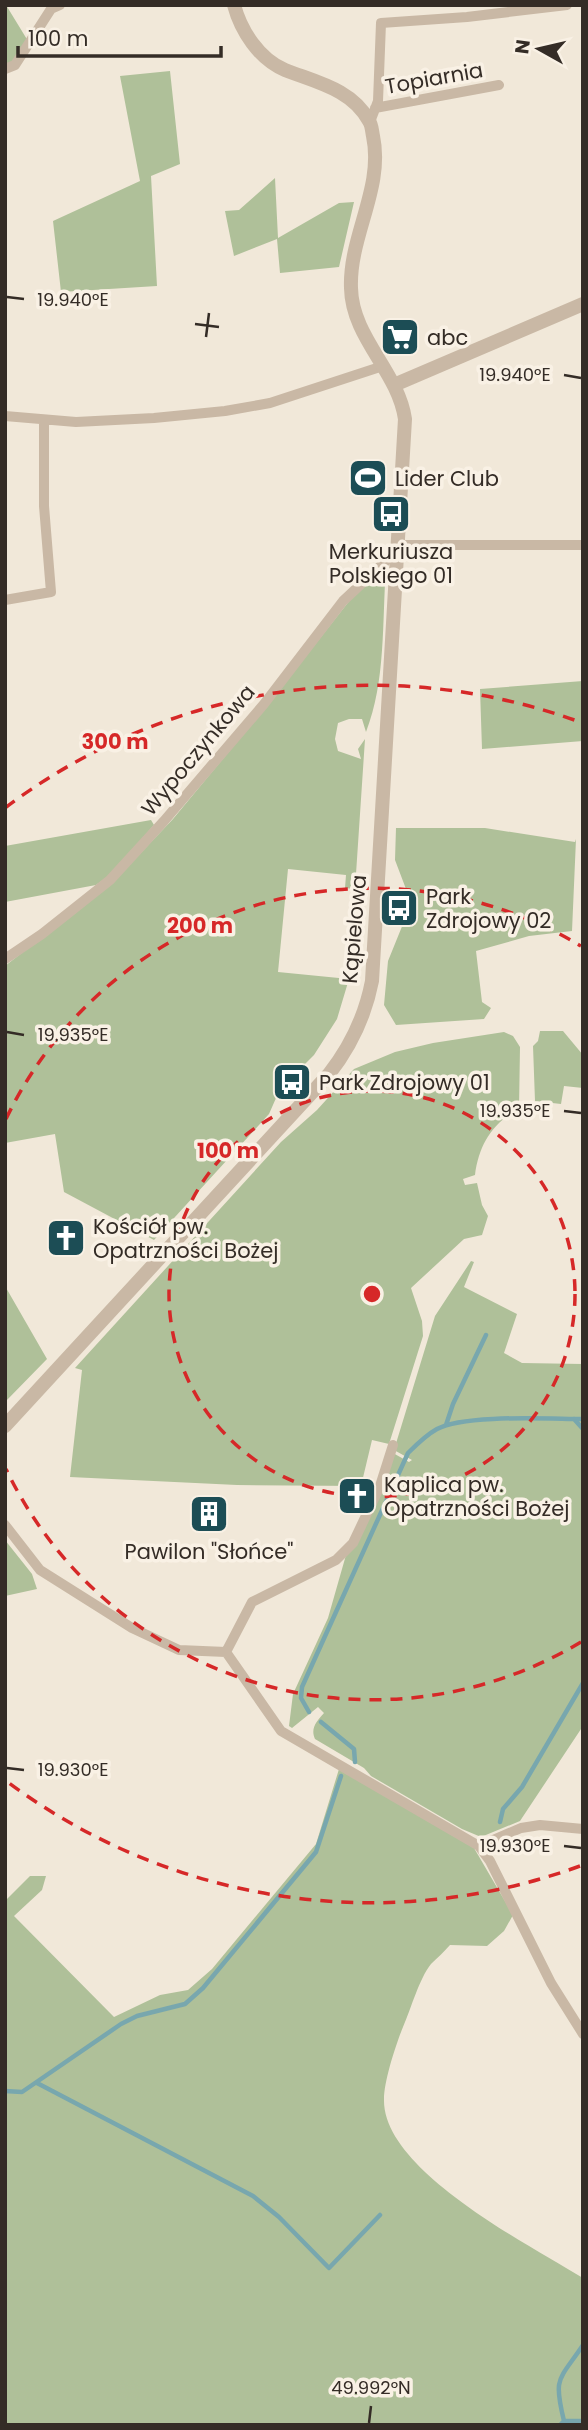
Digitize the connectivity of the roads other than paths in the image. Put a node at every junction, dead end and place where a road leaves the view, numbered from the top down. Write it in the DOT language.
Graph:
graph roads {
  1 [pos="60,5"];
  2 [pos="234,5"];
  3 [pos="567,5"];
  4 [pos="5,69"];
  5 [pos="499,86"];
  6 [pos="372,115"];
  7 [pos="583,304"];
  8 [pos="383,366"];
  9 [pos="394,385"];
  10 [pos="5,416"];
  11 [pos="44,421"];
  12 [pos="398,545"];
  13 [pos="583,545"];
  14 [pos="5,600"];
  15 [pos="5,959"];
  16 [pos="5,1426"];
  17 [pos="393,1445"];
  18 [pos="5,1525"];
  19 [pos="226,1652"];
  20 [pos="583,1829"];
  21 [pos="479,1846"];
  22 [pos="583,2034"];
  1 -- 4 [label="street"];
  2 -- 6 [label="street"];
  3 -- 6 [label="street, Topiarnia"];
  5 -- 6 [label="street, Topiarnia"];
  6 -- 8 [label="street, Kąpielowa"];
  7 -- 9 [label="street"];
  8 -- 9 [label="street, Kąpielowa"];
  8 -- 11 [label="street"];
  9 -- 12 [label="street, Kąpielowa"];
  10 -- 11 [label="street"];
  11 -- 14 [label="street"];
  12 -- 13 [label="street"];
  12 -- 15 [label="street, Wypoczynkowa"];
  12 -- 16 [label="street, Kąpielowa"];
  17 -- 19 [label="street"];
  18 -- 19 [label="street"];
  19 -- 21 [label="street"];
  20 -- 21 [label="street"];
  21 -- 22 [label="street"];
}
